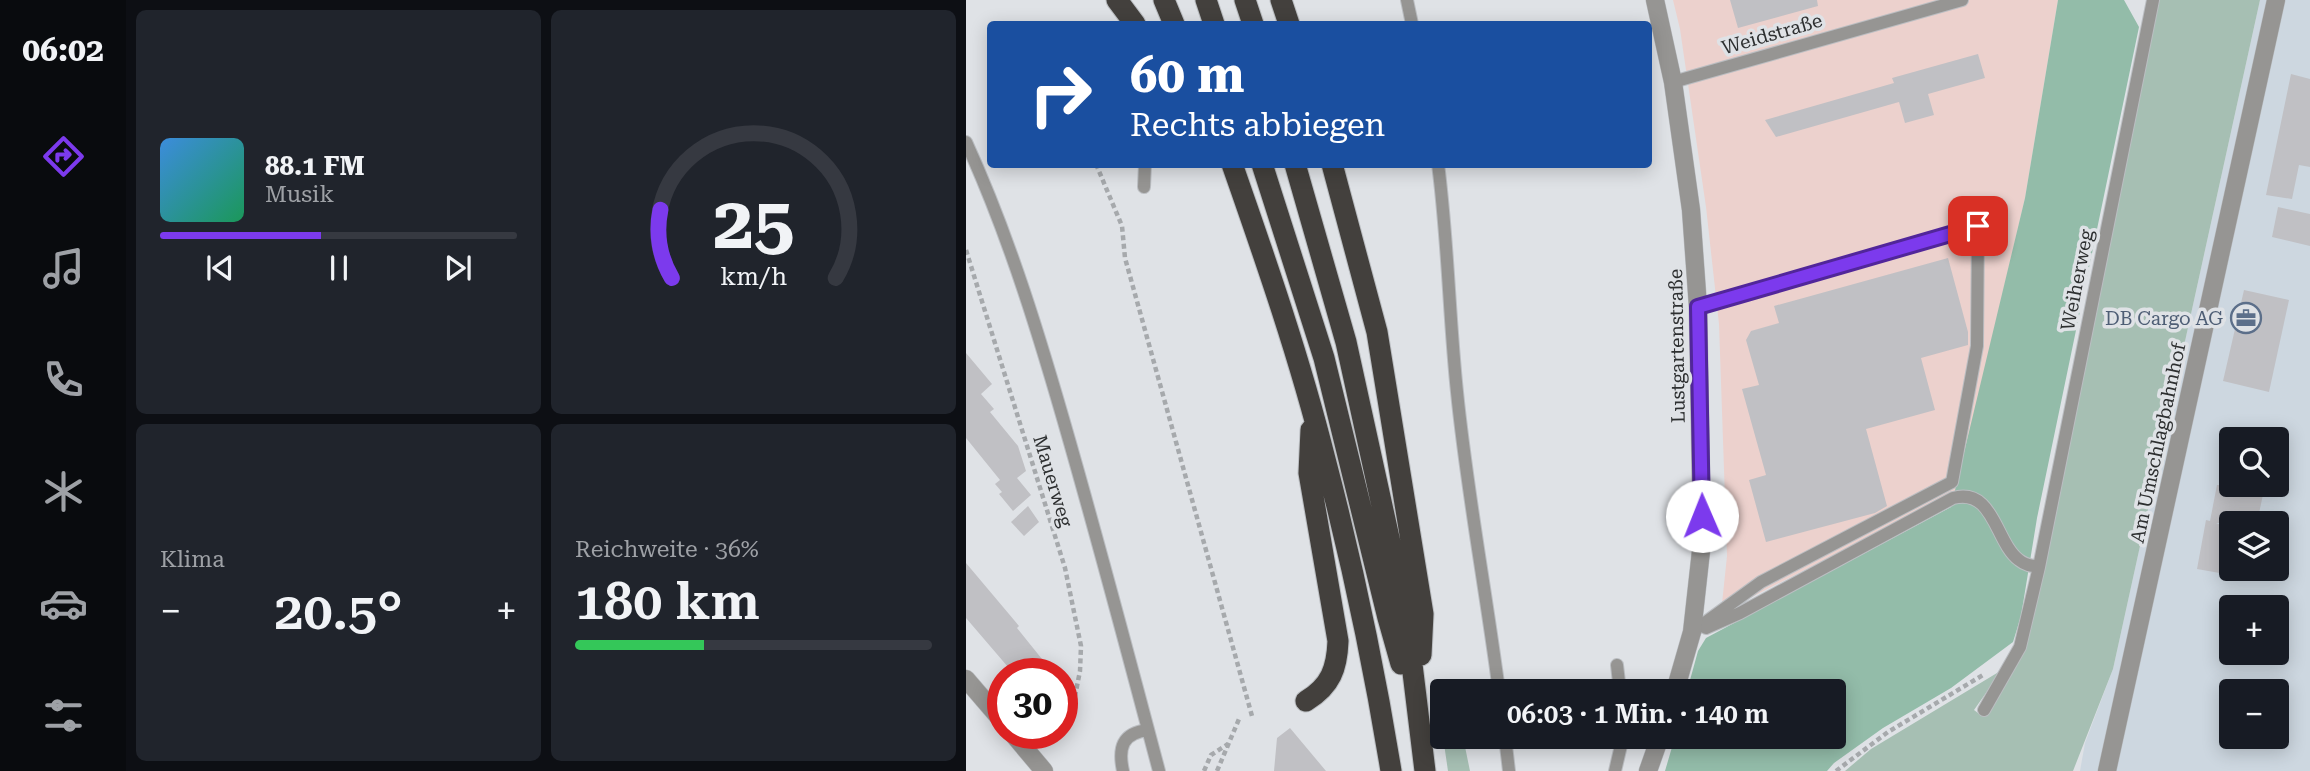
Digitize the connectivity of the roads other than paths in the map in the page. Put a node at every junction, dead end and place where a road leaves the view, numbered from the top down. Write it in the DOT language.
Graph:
graph roads {
  1 [pos="1116,0"];
  2 [pos="1164,0"];
  3 [pos="1206,0"];
  4 [pos="1245,0"];
  5 [pos="1281,0"];
  6 [pos="1406,0"];
  7 [pos="1655,0"];
  8 [pos="1962,0"];
  9 [pos="2153,0"];
  10 [pos="2276,0"];
  11 [pos="1133,21"];
  12 [pos="1173,21"];
  13 [pos="1213,21"];
  14 [pos="1251,21"];
  15 [pos="1288,21"];
  16 [pos="1411,21"];
  17 [pos="1673,82"];
  18 [pos="966,142"];
  19 [pos="1145,168"];
  20 [pos="1233,168"];
  21 [pos="1263,168"];
  22 [pos="1296,168"];
  23 [pos="1333,168"];
  24 [pos="1438,168"];
  25 [pos="1144,187"];
  26 [pos="1698,307"];
  27 [pos="1312,414"];
  28 [pos="2039,567"];
  29 [pos="1692,632"];
  30 [pos="1617,665"];
  31 [pos="966,679"];
  32 [pos="1497,679"];
  33 [pos="1619,679"];
  34 [pos="1678,679"];
  35 [pos="1307,701"];
  36 [pos="987,703"];
  37 [pos="1983,710"];
  38 [pos="1418,720"];
  39 [pos="1148,730"];
  40 [pos="1025,749"];
  41 [pos="1506,749"];
  42 [pos="1620,749"];
  43 [pos="1656,749"];
  44 [pos="1044,771"];
  45 [pos="1123,771"];
  46 [pos="1159,771"];
  47 [pos="1391,771"];
  48 [pos="1425,771"];
  49 [pos="1509,771"];
  50 [pos="1615,771"];
  51 [pos="1648,771"];
  52 [pos="2108,771"];
  1 -- 11 [label="highway"];
  2 -- 12 [label="highway"];
  3 -- 13 [label="highway"];
  4 -- 14 [label="highway"];
  5 -- 15 [label="highway"];
  6 -- 16 [label="lane"];
  7 -- 17 [label="street, Lustgartenstraße"];
  8 -- 17 [label="lane, Weidstraße"];
  9 -- 28 [label="lane, Weiherweg"];
  10 -- 52 [label="street, Am Umschlagbahnhof"];
  17 -- 26 [label="street, Lustgartenstraße"];
  18 -- 39 [label="lane"];
  19 -- 25 [label="lane"];
  20 -- 27 [label="highway"];
  21 -- 38 [label="highway"];
  22 -- 38 [label="highway"];
  23 -- 38 [label="highway"];
  24 -- 32 [label="lane"];
  26 -- 29 [label="street, Lustgartenstraße"];
  26 -- 29 [label="lane"];
  27 -- 35 [label="highway"];
  27 -- 47 [label="highway"];
  28 -- 29 [label="lane"];
  28 -- 37 [label="lane, Weiherweg"];
  29 -- 34 [label="street, Lustgartenstraße"];
  30 -- 33 [label="lane"];
  31 -- 36 [label="street"];
  38 -- 48 [label="highway"];
  39 -- 45 [label="lane"];
  39 -- 46 [label="lane"];
  40 -- 44 [label="street"];
  41 -- 49 [label="lane"];
  42 -- 50 [label="lane"];
  43 -- 51 [label="street"];
}
